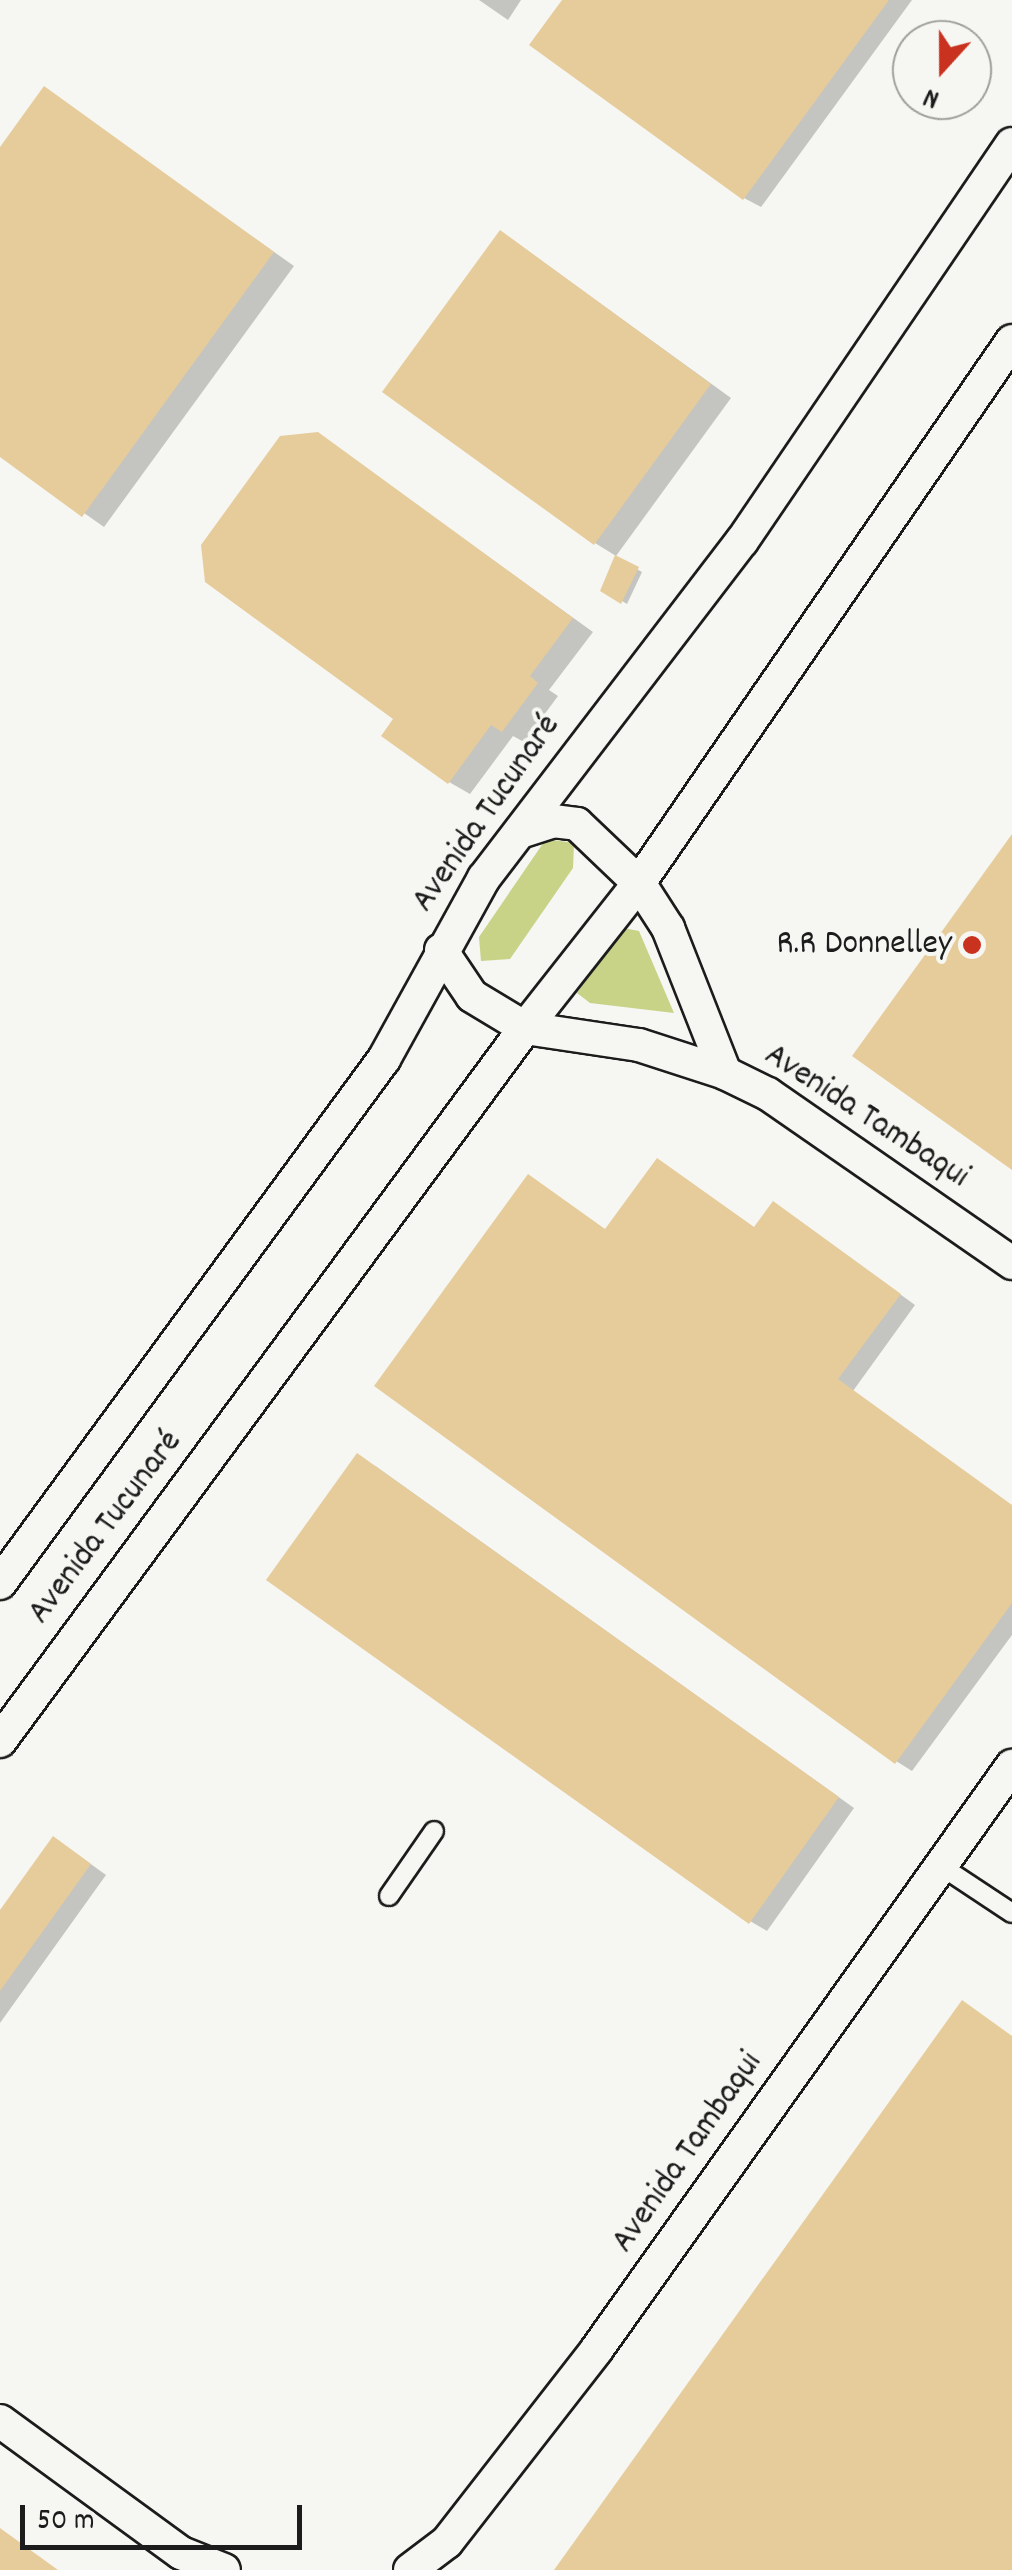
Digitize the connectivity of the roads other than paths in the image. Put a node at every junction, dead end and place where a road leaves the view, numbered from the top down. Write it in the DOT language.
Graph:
graph roads {
  1 [pos="1012,144"];
  2 [pos="1012,341"];
  3 [pos="520,832"];
  4 [pos="639,883"];
  5 [pos="442,950"];
  6 [pos="525,1028"];
  7 [pos="725,1072"];
  8 [pos="1012,1263"];
  9 [pos="0,1583"];
  10 [pos="0,1741"];
  11 [pos="1012,1766"];
  12 [pos="434,1831"];
  13 [pos="941,1866"];
  14 [pos="389,1896"];
  15 [pos="1012,1913"];
  16 [pos="0,2421"];
  17 [pos="224,2570"];
  18 [pos="410,2570"];
  1 -- 3 [label="street, Avenida Tucunaré"];
  2 -- 4 [label="street, Avenida Tucunaré"];
  3 -- 4 [label="street, Avenida Tambaqui"];
  3 -- 5 [label="street, Avenida Tucunaré"];
  4 -- 6 [label="street, Avenida Tucunaré"];
  4 -- 7 [label="street, Avenida Tambaqui"];
  5 -- 6 [label="street"];
  5 -- 9 [label="street, Avenida Tucunaré"];
  6 -- 7 [label="street, Avenida Tambaqui"];
  6 -- 10 [label="street, Avenida Tucunaré"];
  7 -- 8 [label="street, Avenida Tambaqui"];
  11 -- 13 [label="street, Avenida Tambaqui"];
  12 -- 14 [label="lane"];
  13 -- 15 [label="lane"];
  13 -- 18 [label="street, Avenida Tambaqui"];
  16 -- 17 [label="street"];
}
